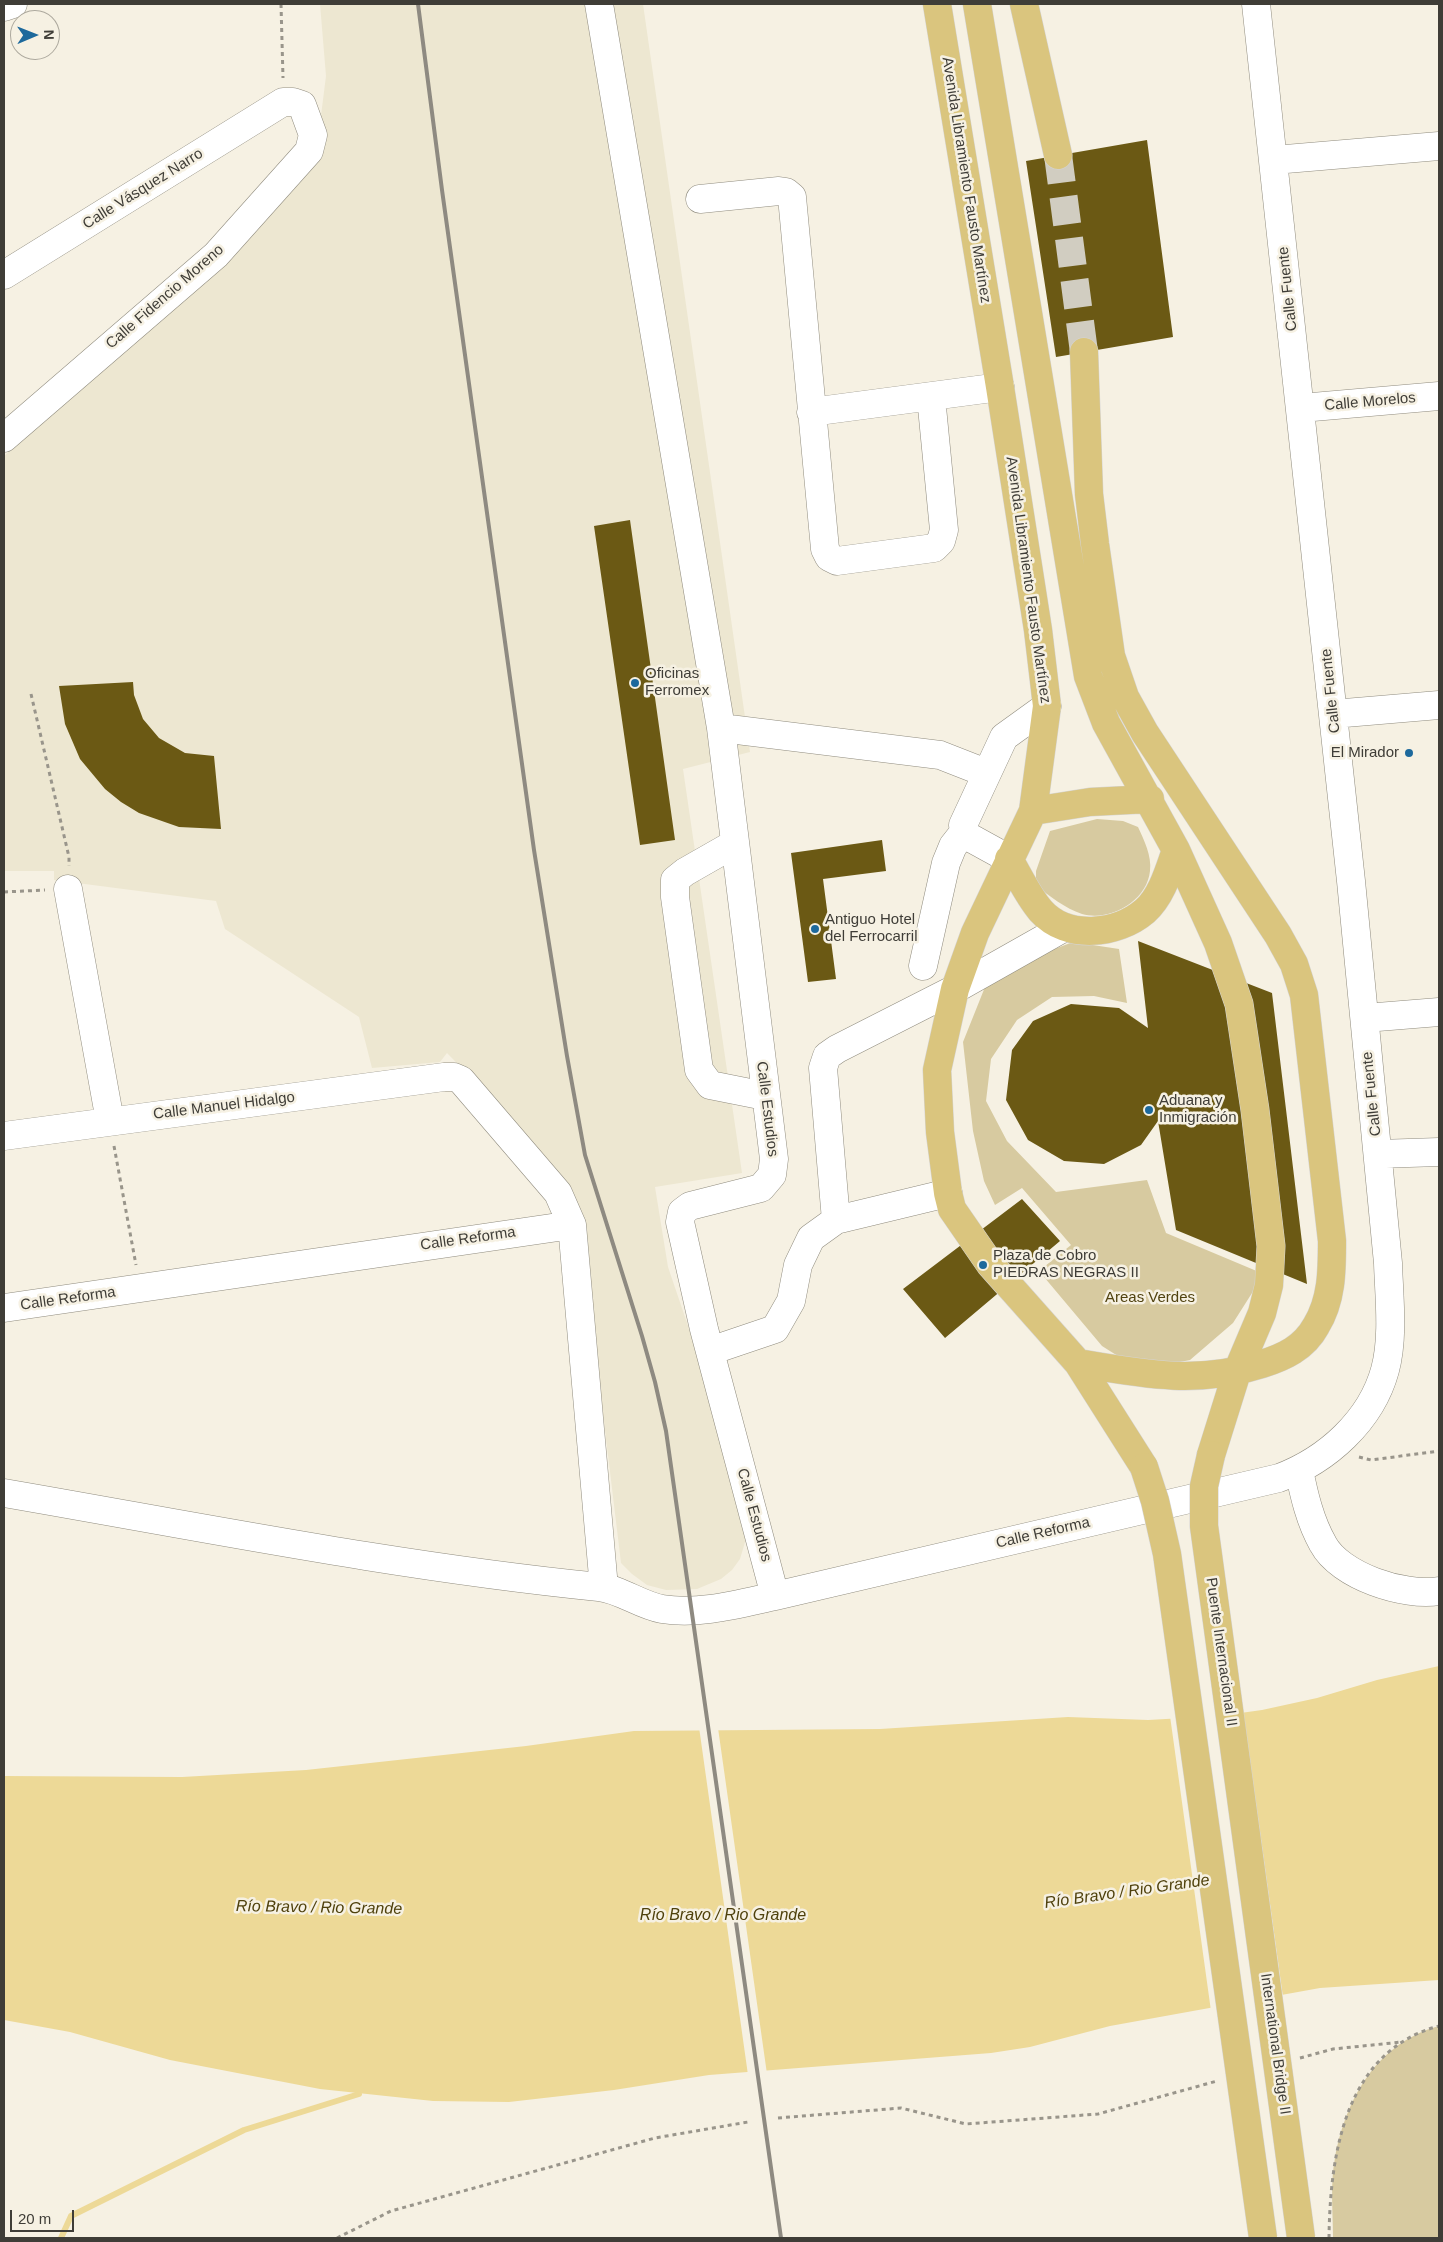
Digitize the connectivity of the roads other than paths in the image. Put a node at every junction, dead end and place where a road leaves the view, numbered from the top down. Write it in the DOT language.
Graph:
graph roads {
  1 [pos="13,4"];
  2 [pos="599,4"];
  3 [pos="936,4"];
  4 [pos="977,4"];
  5 [pos="1024,4"];
  6 [pos="1256,4"];
  7 [pos="4,7"];
  8 [pos="283,102"];
  9 [pos="1439,146"];
  10 [pos="1058,155"];
  11 [pos="1274,160"];
  12 [pos="700,199"];
  13 [pos="4,275"];
  14 [pos="1084,352"];
  15 [pos="1000,387"];
  16 [pos="1439,396"];
  17 [pos="931,397"];
  18 [pos="1300,408"];
  19 [pos="35,409"];
  20 [pos="811,412"];
  21 [pos="4,413"];
  22 [pos="4,438"];
  23 [pos="1439,705"];
  24 [pos="1047,706"];
  25 [pos="1334,714"];
  26 [pos="720,728"];
  27 [pos="986,773"];
  28 [pos="1150,799"];
  29 [pos="1033,811"];
  30 [pos="964,832"];
  31 [pos="734,844"];
  32 [pos="1176,850"];
  33 [pos="1009,859"];
  34 [pos="68,889"];
  35 [pos="1063,928"];
  36 [pos="923,966"];
  37 [pos="955,989"];
  38 [pos="1439,1012"];
  39 [pos="1365,1018"];
  40 [pos="765,1096"];
  41 [pos="110,1121"];
  42 [pos="4,1136"];
  43 [pos="1439,1152"];
  44 [pos="1378,1154"];
  45 [pos="948,1193"];
  46 [pos="836,1220"];
  47 [pos="572,1224"];
  48 [pos="4,1308"];
  49 [pos="710,1351"];
  50 [pos="1078,1363"];
  51 [pos="1237,1372"];
  52 [pos="1369,1407"];
  53 [pos="1299,1470"];
  54 [pos="4,1493"];
  55 [pos="604,1588"];
  56 [pos="1439,1591"];
  57 [pos="775,1596"];
  58 [pos="1248,1849"];
  59 [pos="1263,2238"];
  60 [pos="1301,2238"];
  1 -- 7 [label="street"];
  2 -- 26 [label="street, Calle Estudios"];
  3 -- 15 [label="highway, Avenida Libramiento Fausto Martínez"];
  4 -- 28 [label="highway"];
  5 -- 10 [label="highway"];
  6 -- 11 [label="street, Calle Fuente"];
  8 -- 13 [label="street, Calle Vásquez Narro"];
  8 -- 19 [label="street, Calle Fidencio Moreno"];
  9 -- 11 [label="street"];
  11 -- 18 [label="street, Calle Fuente"];
  12 -- 20 [label="street"];
  14 -- 51 [label="highway"];
  15 -- 17 [label="street"];
  15 -- 24 [label="highway, Avenida Libramiento Fausto Martínez"];
  16 -- 18 [label="street, Calle Morelos"];
  17 -- 20 [label="street"];
  17 -- 20 [label="street"];
  18 -- 25 [label="street, Calle Fuente"];
  19 -- 21 [label="street"];
  19 -- 22 [label="street, Calle Fidencio Moreno"];
  23 -- 25 [label="street"];
  24 -- 27 [label="street"];
  24 -- 29 [label="highway, Avenida Libramiento Fausto Martínez"];
  25 -- 39 [label="street, Calle Fuente"];
  26 -- 27 [label="street"];
  26 -- 31 [label="street, Calle Estudios"];
  27 -- 30 [label="street"];
  28 -- 29 [label="highway"];
  28 -- 32 [label="highway"];
  29 -- 33 [label="highway, Avenida Libramiento Fausto Martínez"];
  30 -- 33 [label="street"];
  30 -- 36 [label="street"];
  31 -- 40 [label="street, Calle Estudios"];
  31 -- 40 [label="street"];
  32 -- 35 [label="highway"];
  32 -- 51 [label="highway"];
  33 -- 35 [label="highway"];
  33 -- 37 [label="highway, Avenida Libramiento Fausto Martínez"];
  34 -- 41 [label="street"];
  35 -- 37 [label="street"];
  37 -- 45 [label="highway, Avenida Libramiento Fausto Martínez"];
  37 -- 46 [label="street"];
  38 -- 39 [label="street"];
  39 -- 44 [label="street, Calle Fuente"];
  40 -- 49 [label="street, Calle Estudios"];
  41 -- 42 [label="street, Calle Manuel Hidalgo"];
  41 -- 47 [label="street, Calle Manuel Hidalgo"];
  43 -- 44 [label="street"];
  44 -- 52 [label="street, Calle Fuente"];
  45 -- 46 [label="street"];
  45 -- 50 [label="highway, Avenida Libramiento Fausto Martínez"];
  46 -- 49 [label="street"];
  47 -- 48 [label="street, Calle Reforma"];
  47 -- 55 [label="street"];
  49 -- 57 [label="street, Calle Estudios"];
  50 -- 51 [label="highway"];
  50 -- 59 [label="highway, Avenida Libramiento Fausto Martínez, bridge"];
  51 -- 58 [label="highway, Puente Internacional II, bridge"];
  52 -- 53 [label="street, Calle Reforma"];
  53 -- 56 [label="street"];
  53 -- 57 [label="street, Calle Reforma"];
  54 -- 55 [label="street, Calle Reforma"];
  55 -- 57 [label="street, Calle Reforma"];
  58 -- 60 [label="highway, International Bridge II, bridge"];
}
